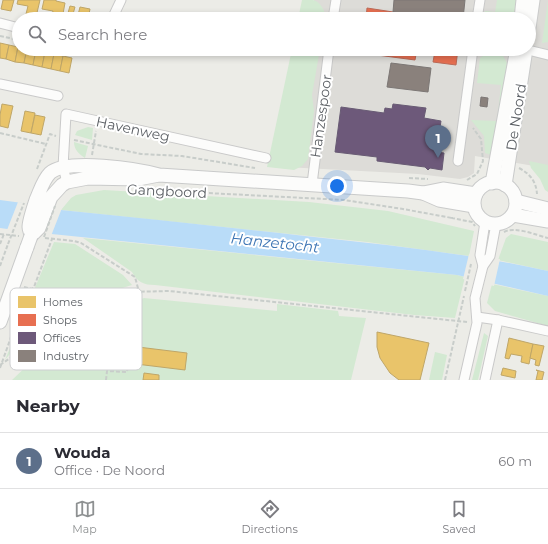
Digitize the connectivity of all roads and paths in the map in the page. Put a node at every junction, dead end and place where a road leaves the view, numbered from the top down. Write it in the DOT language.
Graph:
graph roads {
  1 [pos="121,0"];
  2 [pos="336,0"];
  3 [pos="480,0"];
  4 [pos="523,0"];
  5 [pos="533,0"];
  6 [pos="115,12"];
  7 [pos="334,12"];
  8 [pos="478,12"];
  9 [pos="522,12"];
  10 [pos="531,12"];
  11 [pos="0,24"];
  12 [pos="12,27"];
  13 [pos="0,36"];
  14 [pos="12,39"];
  15 [pos="536,52"];
  16 [pos="548,55"];
  17 [pos="329,56"];
  18 [pos="472,56"];
  19 [pos="516,56"];
  20 [pos="524,56"];
  21 [pos="0,84"];
  22 [pos="58,96"];
  23 [pos="465,118"];
  24 [pos="0,133"];
  25 [pos="65,138"];
  26 [pos="46,144"];
  27 [pos="266,158"];
  28 [pos="458,161"];
  29 [pos="483,161"];
  30 [pos="63,167"];
  31 [pos="256,168"];
  32 [pos="35,173"];
  33 [pos="159,175"];
  34 [pos="408,178"];
  35 [pos="430,179"];
  36 [pos="67,182"];
  37 [pos="492,182"];
  38 [pos="312,184"];
  39 [pos="506,185"];
  40 [pos="142,190"];
  41 [pos="475,200"];
  42 [pos="516,201"];
  43 [pos="30,203"];
  44 [pos="54,204"];
  45 [pos="548,209"];
  46 [pos="512,215"];
  47 [pos="452,218"];
  48 [pos="548,221"];
  49 [pos="492,230"];
  50 [pos="0,234"];
  51 [pos="4,234"];
  52 [pos="548,238"];
  53 [pos="52,239"];
  54 [pos="33,240"];
  55 [pos="0,244"];
  56 [pos="0,266"];
  57 [pos="14,288"];
  58 [pos="33,288"];
  59 [pos="136,288"];
  60 [pos="142,292"];
  61 [pos="464,296"];
  62 [pos="10,297"];
  63 [pos="477,320"];
  64 [pos="498,320"];
  65 [pos="0,322"];
  66 [pos="458,322"];
  67 [pos="548,331"];
  68 [pos="10,340"];
  69 [pos="10,359"];
  70 [pos="1,366"];
  71 [pos="126,370"];
  72 [pos="106,380"];
  73 [pos="445,380"];
  74 [pos="464,380"];
  75 [pos="485,380"];
  1 -- 6 [label="street"];
  2 -- 7 [label="street"];
  3 -- 8 [label="street"];
  4 -- 9 [label="main road"];
  5 -- 10 [label="main road"];
  11 -- 12 [label="street"];
  13 -- 14 [label="path"];
  15 -- 16 [label="street, De Noord"];
  17 -- 38 [label="street, Hanzespoor"];
  18 -- 23 [label="street"];
  19 -- 37 [label="main road, De Noord"];
  20 -- 39 [label="main road, De Noord"];
  21 -- 22 [label="street"];
  23 -- 28 [label="street"];
  23 -- 29 [label="path, De Noord"];
  24 -- 26 [label="path"];
  25 -- 26 [label="path"];
  25 -- 27 [label="street, Havenweg"];
  25 -- 30 [label="street, Havenweg"];
  25 -- 31 [label="path"];
  26 -- 32 [label="path"];
  30 -- 33 [label="main road, Gangboord"];
  30 -- 36 [label="street, Havenweg"];
  30 -- 43 [label="main road"];
  33 -- 36 [label="main road, Gangboord"];
  33 -- 38 [label="main road, Gangboord"];
  34 -- 35 [label="path"];
  36 -- 44 [label="main road"];
  37 -- 39 [label="main road"];
  37 -- 41 [label="main road"];
  38 -- 41 [label="main road, Gangboord"];
  39 -- 42 [label="main road"];
  40 -- 47 [label="path, Gangboord"];
  41 -- 49 [label="main road"];
  42 -- 45 [label="main road"];
  42 -- 46 [label="main road"];
  43 -- 54 [label="main road"];
  43 -- 56 [label="path, bridge"];
  44 -- 54 [label="path, bridge"];
  44 -- 54 [label="main road"];
  46 -- 48 [label="main road"];
  46 -- 49 [label="main road"];
  49 -- 52 [label="path"];
  49 -- 63 [label="street"];
  50 -- 51 [label="path"];
  51 -- 54 [label="path"];
  51 -- 55 [label="path"];
  53 -- 54 [label="path"];
  53 -- 58 [label="path"];
  53 -- 59 [label="path"];
  54 -- 57 [label="main road"];
  60 -- 66 [label="path"];
  61 -- 66 [label="path"];
  62 -- 65 [label="main road"];
  63 -- 64 [label="street"];
  63 -- 66 [label="path"];
  63 -- 74 [label="street"];
  64 -- 67 [label="street"];
  64 -- 75 [label="street"];
  66 -- 73 [label="path"];
  68 -- 70 [label="path"];
  69 -- 70 [label="path"];
  71 -- 72 [label="path"];
}
